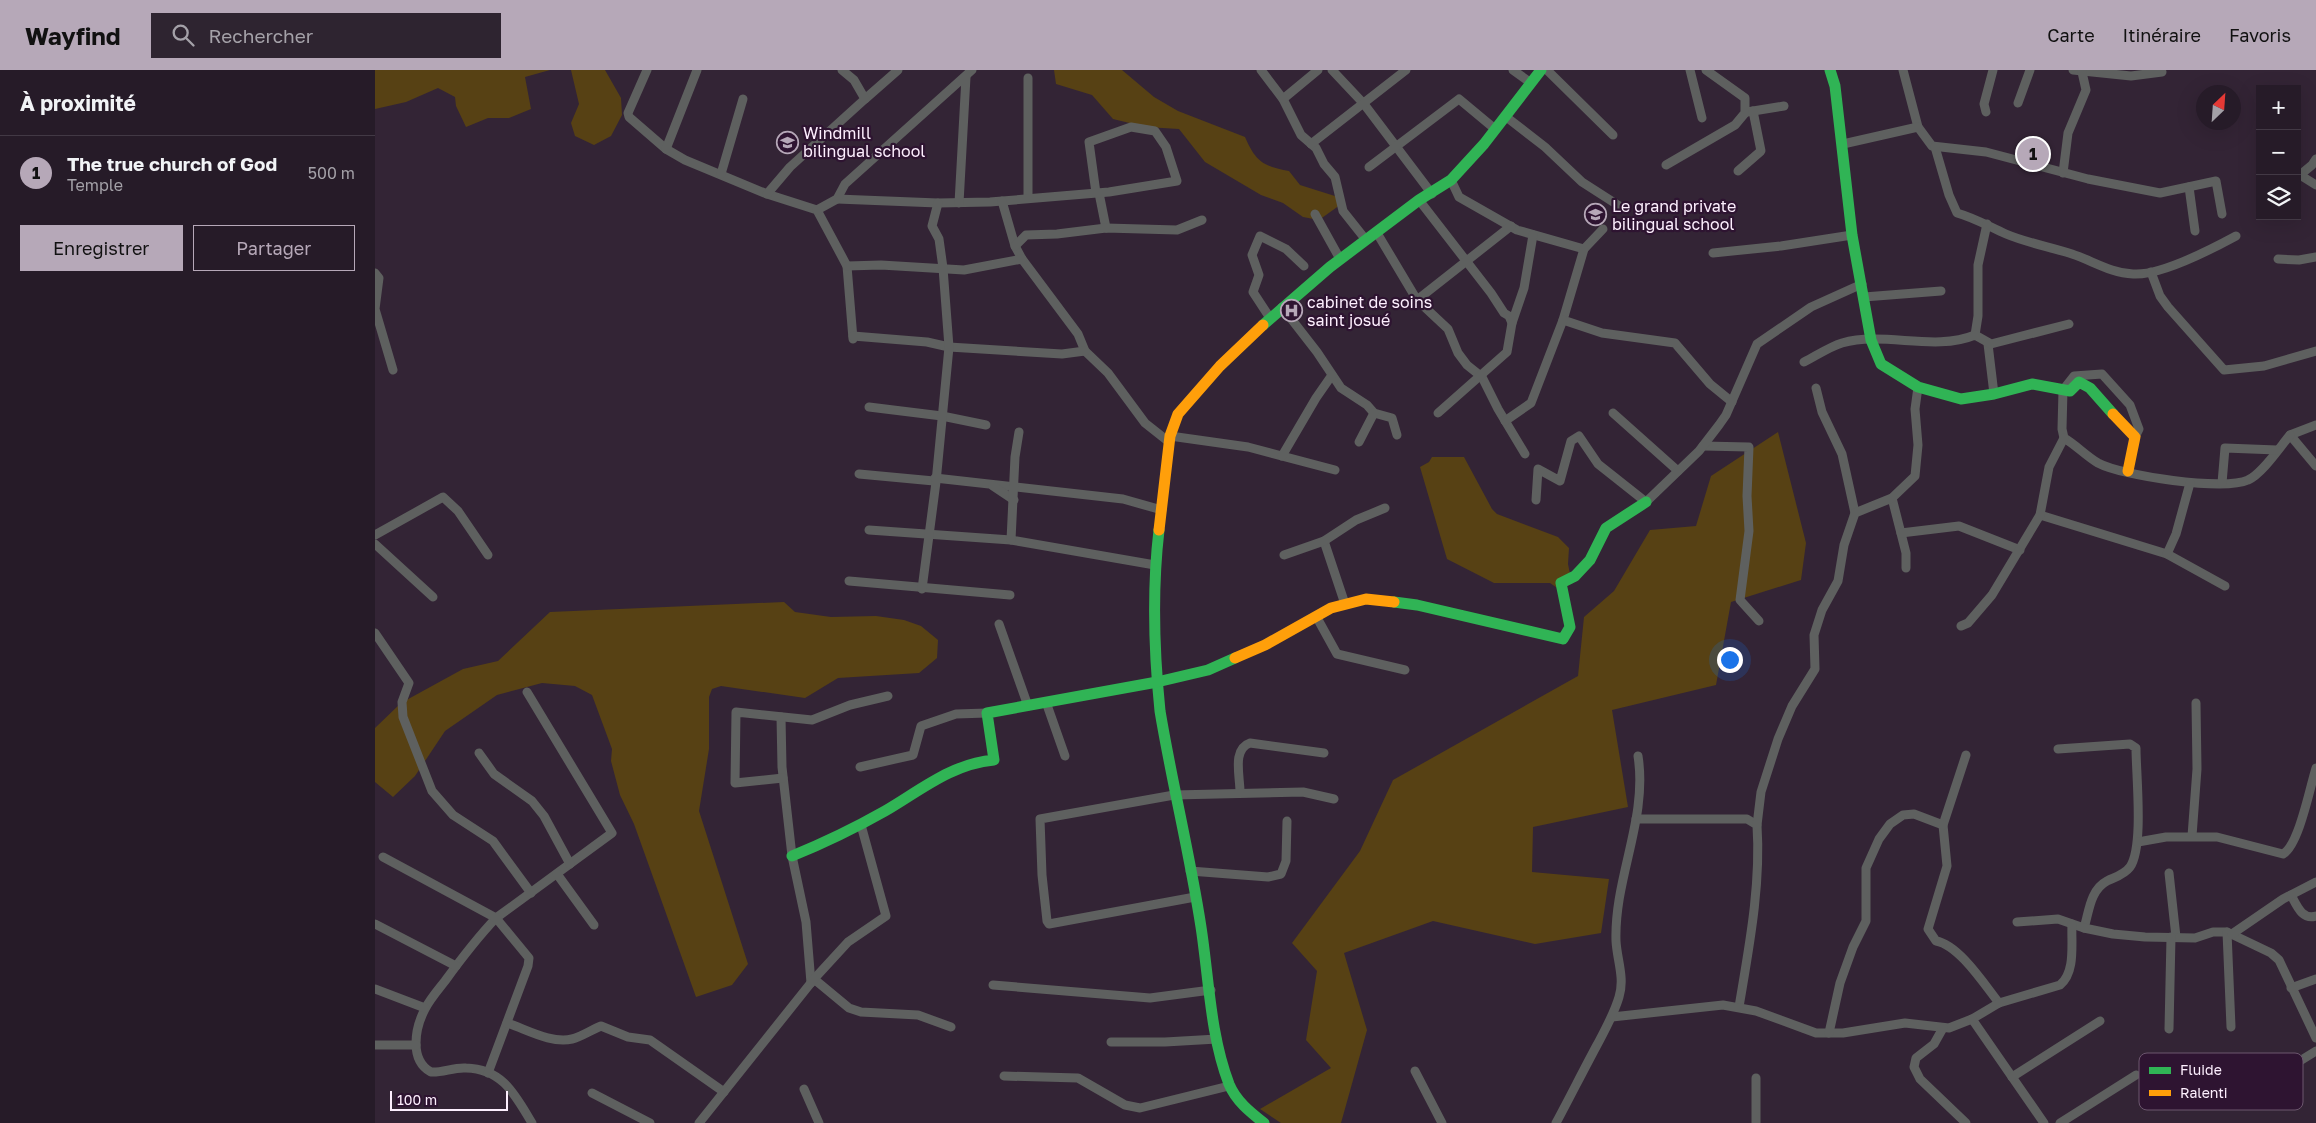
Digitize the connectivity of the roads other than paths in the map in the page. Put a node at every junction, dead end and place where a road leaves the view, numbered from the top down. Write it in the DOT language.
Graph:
graph roads {
  1 [pos="647,70"];
  2 [pos="697,70"];
  3 [pos="842,70"];
  4 [pos="898,70"];
  5 [pos="1261,70"];
  6 [pos="1318,70"];
  7 [pos="1332,70"];
  8 [pos="1406,70"];
  9 [pos="1513,70"];
  10 [pos="1541,70"];
  11 [pos="1547,70"];
  12 [pos="1690,70"];
  13 [pos="1707,70"];
  14 [pos="1829,70"];
  15 [pos="1903,70"];
  16 [pos="1993,70"];
  17 [pos="2030,70"];
  18 [pos="2084,71"];
  19 [pos="2162,72"];
  20 [pos="969,73"];
  21 [pos="1028,78"];
  22 [pos="1531,83"];
  23 [pos="743,99"];
  24 [pos="865,99"];
  25 [pos="1283,99"];
  26 [pos="1364,104"];
  27 [pos="2018,104"];
  28 [pos="1784,106"];
  29 [pos="1749,112"];
  30 [pos="1986,112"];
  31 [pos="1505,116"];
  32 [pos="1702,118"];
  33 [pos="1918,127"];
  34 [pos="1495,129"];
  35 [pos="1613,135"];
  36 [pos="1311,144"];
  37 [pos="1843,144"];
  38 [pos="1396,146"];
  39 [pos="1935,147"];
  40 [pos="667,148"];
  41 [pos="2316,159"];
  42 [pos="1666,164"];
  43 [pos="1369,168"];
  44 [pos="1738,171"];
  45 [pos="2063,173"];
  46 [pos="721,174"];
  47 [pos="1451,180"];
  48 [pos="2316,185"];
  49 [pos="2189,187"];
  50 [pos="1098,193"];
  51 [pos="767,194"];
  52 [pos="1432,194"];
  53 [pos="1028,198"];
  54 [pos="837,200"];
  55 [pos="1419,200"];
  56 [pos="1002,201"];
  57 [pos="938,203"];
  58 [pos="959,203"];
  59 [pos="1624,209"];
  60 [pos="817,210"];
  61 [pos="1315,214"];
  62 [pos="2222,214"];
  63 [pos="1201,220"];
  64 [pos="1987,224"];
  65 [pos="1511,226"];
  66 [pos="1106,228"];
  67 [pos="1603,229"];
  68 [pos="2195,231"];
  69 [pos="1377,233"];
  70 [pos="1533,234"];
  71 [pos="1852,234"];
  72 [pos="2236,236"];
  73 [pos="1366,240"];
  74 [pos="1015,246"];
  75 [pos="1584,249"];
  76 [pos="1713,253"];
  77 [pos="2316,257"];
  78 [pos="1022,259"];
  79 [pos="1340,259"];
  80 [pos="2278,259"];
  81 [pos="1466,262"];
  82 [pos="847,266"];
  83 [pos="1305,266"];
  84 [pos="943,268"];
  85 [pos="2151,272"];
  86 [pos="375,273"];
  87 [pos="1861,284"];
  88 [pos="1941,291"];
  89 [pos="1864,297"];
  90 [pos="1417,300"];
  91 [pos="1282,307"];
  92 [pos="1270,318"];
  93 [pos="1563,320"];
  94 [pos="1512,323"];
  95 [pos="2069,324"];
  96 [pos="1975,335"];
  97 [pos="1871,340"];
  98 [pos="1988,344"];
  99 [pos="949,347"];
  100 [pos="1085,351"];
  101 [pos="2316,351"];
  102 [pos="1804,362"];
  103 [pos="393,370"];
  104 [pos="1332,376"];
  105 [pos="1482,377"];
  106 [pos="1918,387"];
  107 [pos="1816,388"];
  108 [pos="2063,390"];
  109 [pos="1994,394"];
  110 [pos="1732,402"];
  111 [pos="869,407"];
  112 [pos="1374,413"];
  113 [pos="1438,413"];
  114 [pos="1613,413"];
  115 [pos="942,416"];
  116 [pos="1505,420"];
  117 [pos="986,425"];
  118 [pos="2316,425"];
  119 [pos="1019,432"];
  120 [pos="1397,435"];
  121 [pos="2290,435"];
  122 [pos="2135,437"];
  123 [pos="2064,438"];
  124 [pos="1169,439"];
  125 [pos="1359,442"];
  126 [pos="1703,446"];
  127 [pos="2277,450"];
  128 [pos="1525,454"];
  129 [pos="1282,456"];
  130 [pos="2316,466"];
  131 [pos="1335,470"];
  132 [pos="1678,471"];
  133 [pos="2128,471"];
  134 [pos="859,474"];
  135 [pos="935,480"];
  136 [pos="2190,483"];
  137 [pos="2223,483"];
  138 [pos="1014,486"];
  139 [pos="1893,498"];
  140 [pos="1014,500"];
  141 [pos="1536,500"];
  142 [pos="1646,502"];
  143 [pos="1385,508"];
  144 [pos="1162,510"];
  145 [pos="1855,513"];
  146 [pos="2040,515"];
  147 [pos="869,530"];
  148 [pos="1901,533"];
  149 [pos="375,535"];
  150 [pos="929,535"];
  151 [pos="1011,540"];
  152 [pos="1324,540"];
  153 [pos="375,544"];
  154 [pos="2019,550"];
  155 [pos="2167,554"];
  156 [pos="488,555"];
  157 [pos="1284,555"];
  158 [pos="1155,565"];
  159 [pos="1906,568"];
  160 [pos="849,581"];
  161 [pos="2225,586"];
  162 [pos="922,589"];
  163 [pos="1010,595"];
  164 [pos="433,597"];
  165 [pos="1345,604"];
  166 [pos="1316,616"];
  167 [pos="1759,621"];
  168 [pos="999,624"];
  169 [pos="1961,626"];
  170 [pos="375,633"];
  171 [pos="1405,670"];
  172 [pos="1157,682"];
  173 [pos="527,692"];
  174 [pos="888,696"];
  175 [pos="1046,702"];
  176 [pos="2197,703"];
  177 [pos="1028,706"];
  178 [pos="987,713"];
  179 [pos="781,717"];
  180 [pos="2057,749"];
  181 [pos="479,753"];
  182 [pos="1324,753"];
  183 [pos="1966,755"];
  184 [pos="1065,756"];
  185 [pos="1638,756"];
  186 [pos="860,767"];
  187 [pos="2316,768"];
  188 [pos="783,778"];
  189 [pos="1241,792"];
  190 [pos="1175,795"];
  191 [pos="1334,799"];
  192 [pos="1636,819"];
  193 [pos="1287,821"];
  194 [pos="861,825"];
  195 [pos="1757,825"];
  196 [pos="1943,825"];
  197 [pos="2192,836"];
  198 [pos="2137,842"];
  199 [pos="792,856"];
  200 [pos="383,857"];
  201 [pos="570,864"];
  202 [pos="1190,871"];
  203 [pos="2169,873"];
  204 [pos="557,874"];
  205 [pos="2316,882"];
  206 [pos="531,893"];
  207 [pos="2291,895"];
  208 [pos="1195,897"];
  209 [pos="2316,916"];
  210 [pos="496,918"];
  211 [pos="2017,922"];
  212 [pos="375,924"];
  213 [pos="2072,924"];
  214 [pos="594,925"];
  215 [pos="2084,928"];
  216 [pos="2230,933"];
  217 [pos="2173,937"];
  218 [pos="456,966"];
  219 [pos="2316,979"];
  220 [pos="813,981"];
  221 [pos="993,985"];
  222 [pos="2291,988"];
  223 [pos="375,989"];
  224 [pos="1211,990"];
  225 [pos="1999,1003"];
  226 [pos="1739,1007"];
  227 [pos="425,1008"];
  228 [pos="1612,1017"];
  229 [pos="1972,1019"];
  230 [pos="2100,1021"];
  231 [pos="507,1022"];
  232 [pos="951,1026"];
  233 [pos="2231,1027"];
  234 [pos="1943,1028"];
  235 [pos="2169,1029"];
  236 [pos="1829,1033"];
  237 [pos="2316,1038"];
  238 [pos="1217,1039"];
  239 [pos="1111,1042"];
  240 [pos="375,1045"];
  241 [pos="416,1045"];
  242 [pos="2316,1051"];
  243 [pos="2303,1059"];
  244 [pos="1415,1071"];
  245 [pos="489,1073"];
  246 [pos="2136,1075"];
  247 [pos="1004,1076"];
  248 [pos="2012,1077"];
  249 [pos="1756,1078"];
  250 [pos="1229,1086"];
  251 [pos="804,1089"];
  252 [pos="724,1092"];
  253 [pos="592,1093"];
  254 [pos="532,1123"];
  255 [pos="650,1123"];
  256 [pos="699,1123"];
  257 [pos="819,1123"];
  258 [pos="1264,1123"];
  259 [pos="1442,1123"];
  260 [pos="1556,1123"];
  261 [pos="1756,1123"];
  262 [pos="1966,1123"];
  263 [pos="2044,1123"];
  264 [pos="2060,1123"];
  1 -- 40 [label="street"];
  2 -- 40 [label="street"];
  3 -- 24 [label="street"];
  4 -- 24 [label="street"];
  5 -- 25 [label="street"];
  6 -- 25 [label="street"];
  7 -- 26 [label="street"];
  8 -- 26 [label="street"];
  9 -- 22 [label="street"];
  10 -- 22 [label="street"];
  11 -- 35 [label="street"];
  12 -- 32 [label="street"];
  13 -- 29 [label="street"];
  14 -- 37 [label="street"];
  15 -- 33 [label="street"];
  16 -- 30 [label="street"];
  17 -- 27 [label="street"];
  18 -- 19 [label="street"];
  18 -- 45 [label="street"];
  20 -- 54 [label="street"];
  20 -- 58 [label="street"];
  21 -- 53 [label="street"];
  22 -- 31 [label="street"];
  23 -- 46 [label="street"];
  24 -- 51 [label="street"];
  25 -- 36 [label="street"];
  26 -- 36 [label="street"];
  26 -- 38 [label="street"];
  28 -- 29 [label="street"];
  29 -- 42 [label="street"];
  29 -- 44 [label="street"];
  31 -- 34 [label="street"];
  31 -- 59 [label="street"];
  33 -- 37 [label="street"];
  33 -- 39 [label="street"];
  34 -- 38 [label="street"];
  34 -- 47 [label="street"];
  36 -- 73 [label="street"];
  37 -- 71 [label="street"];
  38 -- 43 [label="street"];
  38 -- 52 [label="street"];
  39 -- 45 [label="street"];
  39 -- 64 [label="street"];
  40 -- 46 [label="street"];
  41 -- 48 [label="street"];
  45 -- 49 [label="street"];
  46 -- 51 [label="street"];
  47 -- 52 [label="street"];
  47 -- 65 [label="street"];
  49 -- 62 [label="street"];
  49 -- 68 [label="street"];
  50 -- 50 [label="street"];
  50 -- 53 [label="street"];
  50 -- 66 [label="street"];
  51 -- 60 [label="street"];
  52 -- 55 [label="street"];
  53 -- 56 [label="street"];
  54 -- 57 [label="street"];
  54 -- 60 [label="street"];
  55 -- 69 [label="street"];
  55 -- 81 [label="street"];
  56 -- 58 [label="street"];
  56 -- 74 [label="street"];
  57 -- 58 [label="street"];
  57 -- 84 [label="street"];
  60 -- 82 [label="street"];
  61 -- 79 [label="street"];
  63 -- 66 [label="street"];
  64 -- 85 [label="street"];
  64 -- 96 [label="street"];
  65 -- 70 [label="street"];
  65 -- 81 [label="street"];
  66 -- 74 [label="street"];
  67 -- 75 [label="street"];
  69 -- 73 [label="street"];
  69 -- 90 [label="street"];
  70 -- 75 [label="street"];
  70 -- 94 [label="street"];
  71 -- 76 [label="street"];
  71 -- 87 [label="street"];
  72 -- 85 [label="street"];
  73 -- 79 [label="street"];
  74 -- 78 [label="street"];
  75 -- 93 [label="street"];
  77 -- 80 [label="street"];
  78 -- 84 [label="street"];
  78 -- 100 [label="street"];
  79 -- 91 [label="street"];
  81 -- 90 [label="street"];
  81 -- 94 [label="street"];
  82 -- 84 [label="street"];
  82 -- 99 [label="street"];
  83 -- 92 [label="street"];
  84 -- 99 [label="street"];
  85 -- 101 [label="street"];
  86 -- 103 [label="street"];
  87 -- 89 [label="street"];
  87 -- 110 [label="street"];
  88 -- 89 [label="street"];
  89 -- 97 [label="street"];
  90 -- 105 [label="street"];
  91 -- 92 [label="street"];
  91 -- 104 [label="street"];
  92 -- 124 [label="street"];
  93 -- 110 [label="street"];
  93 -- 116 [label="street"];
  94 -- 105 [label="street"];
  95 -- 98 [label="street"];
  96 -- 97 [label="street"];
  96 -- 98 [label="street"];
  97 -- 102 [label="street"];
  97 -- 106 [label="street"];
  98 -- 109 [label="street"];
  99 -- 100 [label="street"];
  99 -- 115 [label="street"];
  100 -- 124 [label="street"];
  104 -- 112 [label="street"];
  104 -- 129 [label="street"];
  105 -- 113 [label="street"];
  105 -- 116 [label="street"];
  106 -- 109 [label="street"];
  106 -- 139 [label="street"];
  107 -- 145 [label="street"];
  108 -- 109 [label="street"];
  108 -- 122 [label="street"];
  108 -- 122 [label="street"];
  108 -- 123 [label="street"];
  110 -- 126 [label="street"];
  111 -- 115 [label="street"];
  112 -- 120 [label="street"];
  112 -- 125 [label="street"];
  114 -- 132 [label="street"];
  115 -- 117 [label="street"];
  115 -- 135 [label="street"];
  116 -- 128 [label="street"];
  118 -- 121 [label="street"];
  119 -- 138 [label="street"];
  121 -- 127 [label="street"];
  121 -- 130 [label="street"];
  122 -- 133 [label="street"];
  123 -- 133 [label="street"];
  123 -- 146 [label="street"];
  124 -- 129 [label="street"];
  124 -- 144 [label="street"];
  126 -- 132 [label="street"];
  126 -- 167 [label="street"];
  127 -- 137 [label="street"];
  127 -- 137 [label="street"];
  129 -- 131 [label="street"];
  132 -- 142 [label="street"];
  133 -- 136 [label="street"];
  134 -- 135 [label="street"];
  135 -- 138 [label="street"];
  135 -- 140 [label="street"];
  135 -- 150 [label="street"];
  136 -- 137 [label="street"];
  136 -- 155 [label="street"];
  138 -- 140 [label="street"];
  138 -- 144 [label="street"];
  139 -- 145 [label="street"];
  139 -- 148 [label="street"];
  140 -- 151 [label="street"];
  141 -- 142 [label="street"];
  142 -- 165 [label="street"];
  143 -- 152 [label="street"];
  144 -- 158 [label="street"];
  145 -- 195 [label="street"];
  146 -- 154 [label="street"];
  146 -- 155 [label="street"];
  147 -- 150 [label="street"];
  148 -- 154 [label="street"];
  148 -- 159 [label="street"];
  149 -- 156 [label="street"];
  150 -- 151 [label="street"];
  150 -- 162 [label="street"];
  151 -- 158 [label="street"];
  152 -- 157 [label="street"];
  152 -- 165 [label="street"];
  153 -- 164 [label="street"];
  154 -- 169 [label="street"];
  155 -- 161 [label="street"];
  158 -- 172 [label="street"];
  160 -- 162 [label="street"];
  162 -- 163 [label="street"];
  165 -- 166 [label="street"];
  166 -- 171 [label="street"];
  166 -- 172 [label="street"];
  168 -- 177 [label="street"];
  170 -- 206 [label="street"];
  172 -- 175 [label="street"];
  172 -- 190 [label="street"];
  173 -- 201 [label="street"];
  174 -- 179 [label="street"];
  175 -- 177 [label="street"];
  175 -- 184 [label="street"];
  176 -- 197 [label="street"];
  177 -- 178 [label="street"];
  178 -- 186 [label="street"];
  178 -- 194 [label="street"];
  179 -- 188 [label="street"];
  179 -- 188 [label="street"];
  180 -- 198 [label="street"];
  181 -- 201 [label="street"];
  182 -- 189 [label="street"];
  183 -- 196 [label="street"];
  185 -- 192 [label="street"];
  187 -- 197 [label="street"];
  188 -- 199 [label="street"];
  189 -- 190 [label="street"];
  189 -- 191 [label="street"];
  190 -- 202 [label="street"];
  190 -- 208 [label="street"];
  192 -- 195 [label="street"];
  192 -- 228 [label="street"];
  193 -- 202 [label="street"];
  194 -- 199 [label="street"];
  194 -- 220 [label="street"];
  195 -- 226 [label="street"];
  196 -- 225 [label="street"];
  196 -- 236 [label="street"];
  197 -- 198 [label="street"];
  198 -- 215 [label="street"];
  199 -- 220 [label="street"];
  200 -- 210 [label="street"];
  201 -- 204 [label="street"];
  202 -- 208 [label="street"];
  203 -- 217 [label="street"];
  204 -- 206 [label="street"];
  204 -- 214 [label="street"];
  205 -- 207 [label="street"];
  206 -- 210 [label="street"];
  207 -- 209 [label="street"];
  207 -- 216 [label="street"];
  208 -- 224 [label="street"];
  210 -- 218 [label="street"];
  210 -- 231 [label="street"];
  211 -- 213 [label="street"];
  212 -- 218 [label="street"];
  213 -- 215 [label="street"];
  213 -- 225 [label="street"];
  215 -- 217 [label="street"];
  216 -- 217 [label="street"];
  216 -- 222 [label="street"];
  216 -- 233 [label="street"];
  217 -- 235 [label="street"];
  218 -- 227 [label="street"];
  219 -- 222 [label="street"];
  220 -- 232 [label="street"];
  220 -- 252 [label="street"];
  221 -- 224 [label="street"];
  222 -- 237 [label="street"];
  223 -- 227 [label="street"];
  224 -- 238 [label="street"];
  225 -- 229 [label="street"];
  226 -- 228 [label="street"];
  226 -- 236 [label="street"];
  227 -- 241 [label="street"];
  228 -- 260 [label="street"];
  229 -- 234 [label="street"];
  229 -- 248 [label="street"];
  230 -- 248 [label="street"];
  231 -- 245 [label="street"];
  231 -- 252 [label="street"];
  234 -- 236 [label="street"];
  234 -- 262 [label="street"];
  238 -- 239 [label="street"];
  238 -- 250 [label="street"];
  240 -- 241 [label="street"];
  241 -- 245 [label="street"];
  242 -- 243 [label="street"];
  244 -- 259 [label="street"];
  245 -- 254 [label="street"];
  246 -- 264 [label="street"];
  247 -- 250 [label="street"];
  248 -- 263 [label="street"];
  249 -- 261 [label="street"];
  250 -- 258 [label="street"];
  251 -- 257 [label="street"];
  252 -- 256 [label="street"];
  253 -- 255 [label="street"];
}
